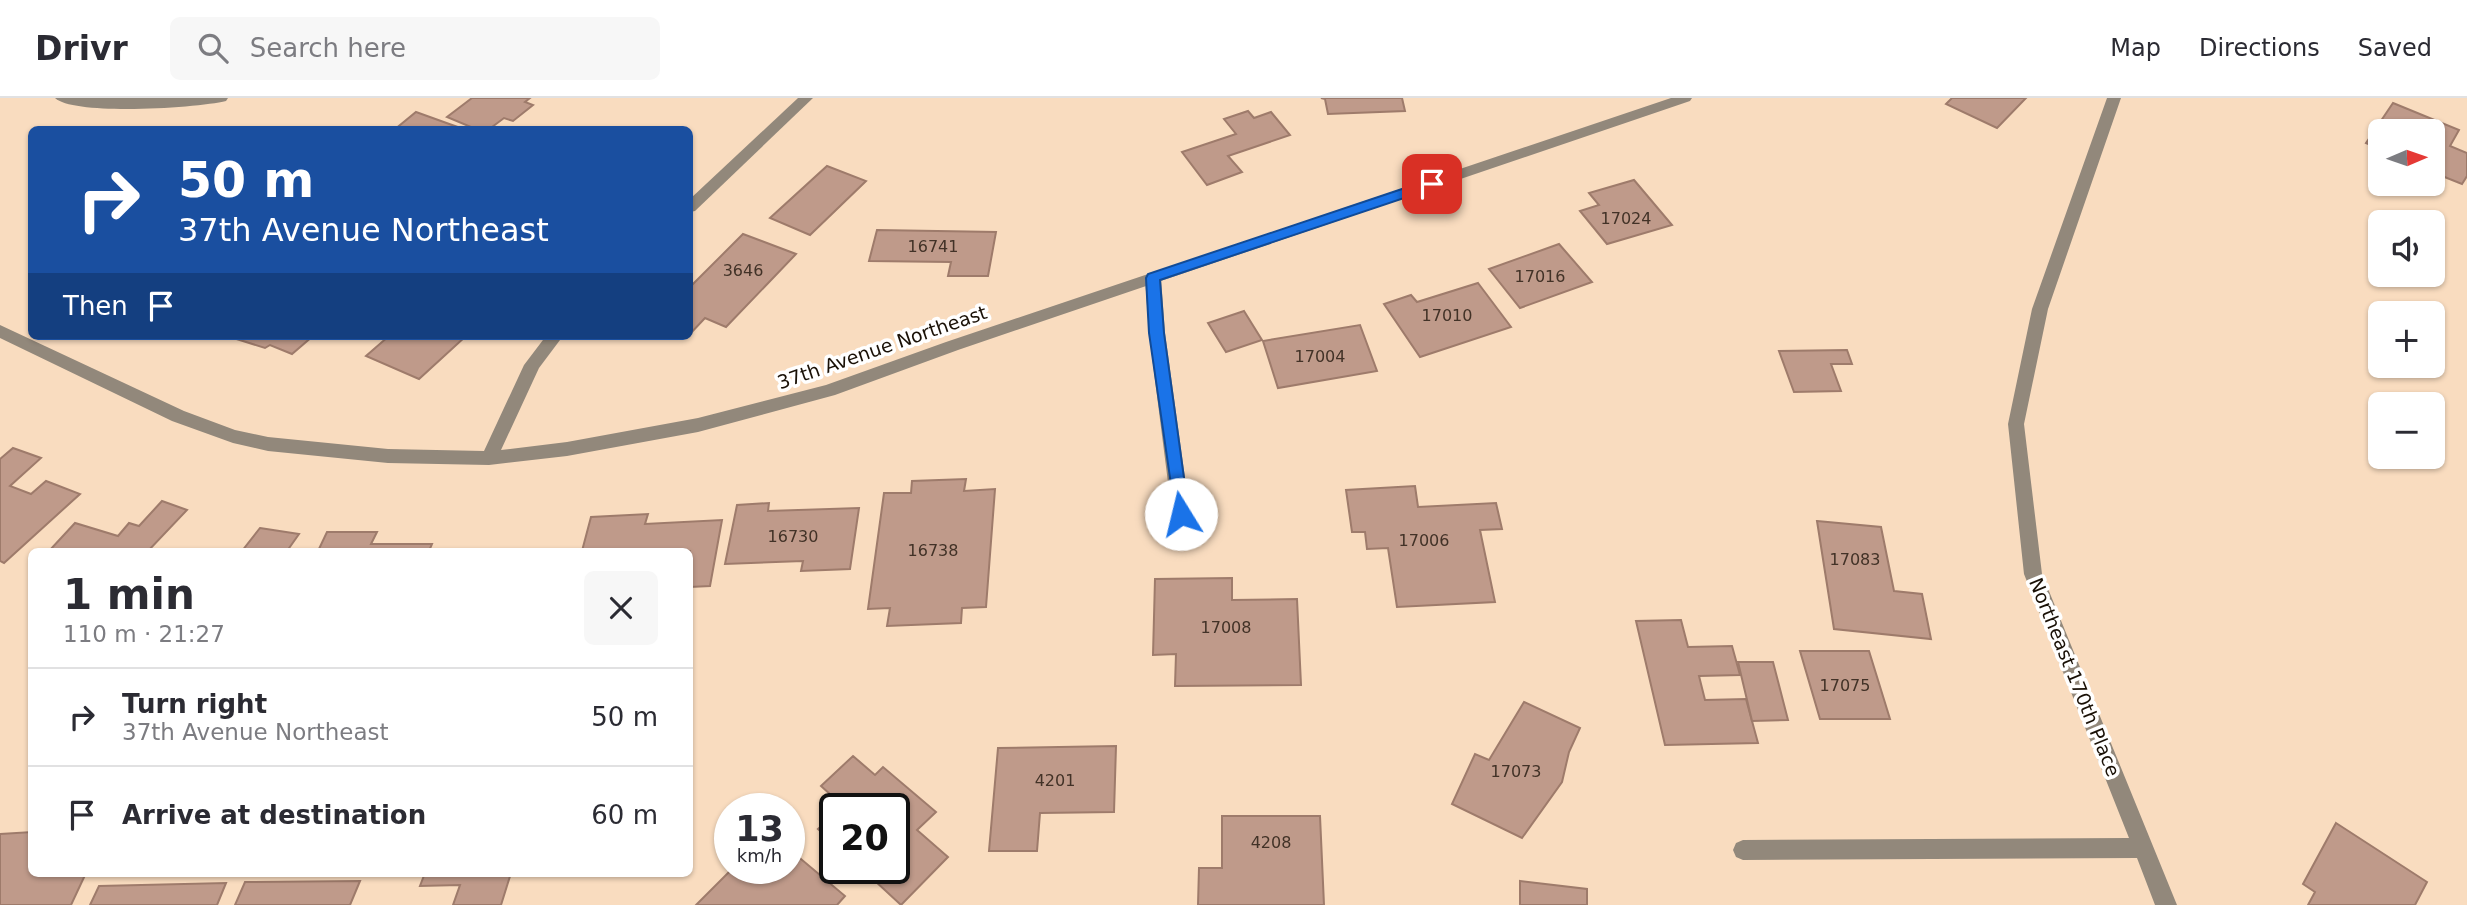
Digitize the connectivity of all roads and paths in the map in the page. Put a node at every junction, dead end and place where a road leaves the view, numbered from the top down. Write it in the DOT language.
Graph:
graph roads {
  1 [pos="62,98"];
  2 [pos="221,98"];
  3 [pos="806,98"];
  4 [pos="1685,98"];
  5 [pos="2114,98"];
  6 [pos="693,204"];
  7 [pos="1153,278"];
  8 [pos="0,331"];
  9 [pos="552,340"];
  10 [pos="489,458"];
  11 [pos="1181,514"];
  12 [pos="2144,848"];
  13 [pos="1743,850"];
  14 [pos="2166,905"];
  1 -- 2 [label="street"];
  3 -- 6 [label="street"];
  4 -- 7 [label="street, 37th Avenue Northeast"];
  5 -- 12 [label="street, Northeast 170th Place"];
  7 -- 10 [label="street, 37th Avenue Northeast"];
  7 -- 11 [label="street"];
  8 -- 10 [label="street, 37th Avenue Northeast"];
  9 -- 10 [label="street"];
  12 -- 13 [label="street"];
  12 -- 14 [label="street, Northeast 170th Place"];
}
